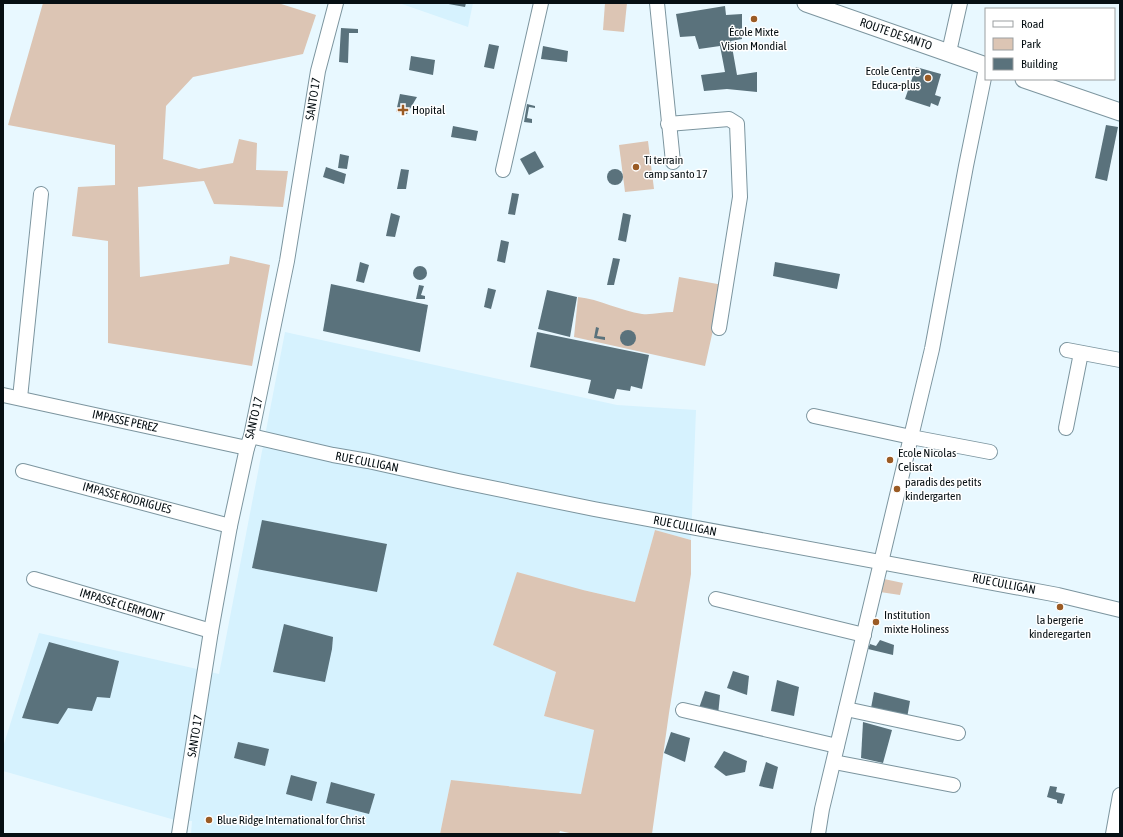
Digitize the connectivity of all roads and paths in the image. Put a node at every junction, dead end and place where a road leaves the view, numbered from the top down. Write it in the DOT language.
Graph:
graph roads {
  1 [pos="336,3"];
  2 [pos="541,3"];
  3 [pos="657,3"];
  4 [pos="806,3"];
  5 [pos="960,3"];
  6 [pos="949,52"];
  7 [pos="985,67"];
  8 [pos="985,72"];
  9 [pos="1027,80"];
  10 [pos="1120,112"];
  11 [pos="668,124"];
  12 [pos="673,162"];
  13 [pos="503,170"];
  14 [pos="41,194"];
  15 [pos="719,328"];
  16 [pos="1120,360"];
  17 [pos="3,395"];
  18 [pos="20,398"];
  19 [pos="814,416"];
  20 [pos="1066,428"];
  21 [pos="911,437"];
  22 [pos="249,442"];
  23 [pos="990,452"];
  24 [pos="23,471"];
  25 [pos="230,526"];
  26 [pos="882,562"];
  27 [pos="34,579"];
  28 [pos="716,599"];
  29 [pos="1120,610"];
  30 [pos="211,631"];
  31 [pos="864,635"];
  32 [pos="846,709"];
  33 [pos="683,710"];
  34 [pos="958,734"];
  35 [pos="837,746"];
  36 [pos="834,762"];
  37 [pos="952,785"];
  38 [pos="1120,795"];
  39 [pos="179,834"];
  40 [pos="818,834"];
  41 [pos="1112,834"];
  1 -- 22 [label="street, SANTO 17"];
  2 -- 13 [label="street"];
  3 -- 11 [label="street"];
  4 -- 6 [label="main road, ROUTE DE SANTO"];
  5 -- 6 [label="street"];
  6 -- 7 [label="main road, ROUTE DE SANTO"];
  8 -- 21 [label="street"];
  9 -- 10 [label="main road"];
  11 -- 12 [label="street"];
  11 -- 15 [label="street"];
  14 -- 18 [label="street"];
  16 -- 20 [label="street"];
  17 -- 18 [label="street, IMPASSE PEREZ"];
  18 -- 22 [label="street, IMPASSE PEREZ"];
  19 -- 21 [label="street"];
  21 -- 23 [label="street"];
  21 -- 26 [label="street"];
  22 -- 25 [label="street, SANTO 17"];
  22 -- 26 [label="street, RUE CULLIGAN"];
  24 -- 25 [label="street, IMPASSE RODRIGUES"];
  25 -- 30 [label="street, SANTO 17"];
  26 -- 29 [label="street, RUE CULLIGAN"];
  26 -- 31 [label="street"];
  27 -- 30 [label="street, IMPASSE CLERMONT"];
  28 -- 31 [label="street"];
  30 -- 39 [label="street, SANTO 17"];
  31 -- 32 [label="street"];
  32 -- 34 [label="street"];
  32 -- 35 [label="street"];
  33 -- 35 [label="street"];
  35 -- 36 [label="street"];
  36 -- 37 [label="street"];
  36 -- 40 [label="street"];
  38 -- 41 [label="street"];
}
